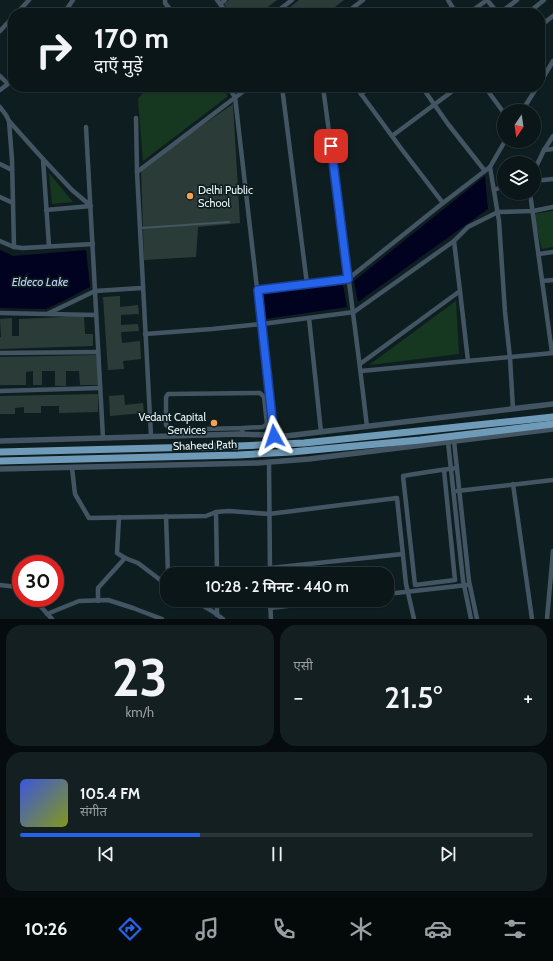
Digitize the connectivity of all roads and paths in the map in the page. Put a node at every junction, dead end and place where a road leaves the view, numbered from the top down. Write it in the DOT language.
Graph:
graph roads {
  1 [pos="29,0"];
  2 [pos="225,0"];
  3 [pos="292,0"];
  4 [pos="363,0"];
  5 [pos="487,0"];
  6 [pos="517,0"];
  7 [pos="544,0"];
  8 [pos="218,2"];
  9 [pos="22,8"];
  10 [pos="282,8"];
  11 [pos="353,8"];
  12 [pos="476,8"];
  13 [pos="494,8"];
  14 [pos="506,8"];
  15 [pos="534,8"];
  16 [pos="553,16"];
  17 [pos="8,22"];
  18 [pos="545,22"];
  19 [pos="0,31"];
  20 [pos="553,62"];
  21 [pos="545,74"];
  22 [pos="0,76"];
  23 [pos="8,84"];
  24 [pos="0,90"];
  25 [pos="232,92"];
  26 [pos="242,92"];
  27 [pos="283,92"];
  28 [pos="324,92"];
  29 [pos="364,92"];
  30 [pos="425,92"];
  31 [pos="451,92"];
  32 [pos="489,92"];
  33 [pos="534,92"];
  34 [pos="361,94"];
  35 [pos="235,97"];
  36 [pos="497,104"];
  37 [pos="526,104"];
  38 [pos="434,105"];
  39 [pos="0,106"];
  40 [pos="136,118"];
  41 [pos="8,121"];
  42 [pos="86,127"];
  43 [pos="392,136"];
  44 [pos="553,136"];
  45 [pos="501,148"];
  46 [pos="553,149"];
  47 [pos="544,150"];
  48 [pos="541,156"];
  49 [pos="43,159"];
  50 [pos="0,164"];
  51 [pos="490,167"];
  52 [pos="12,170"];
  53 [pos="485,171"];
  54 [pos="137,172"];
  55 [pos="553,179"];
  56 [pos="541,180"];
  57 [pos="497,189"];
  58 [pos="494,190"];
  59 [pos="0,197"];
  60 [pos="531,200"];
  61 [pos="13,203"];
  62 [pos="443,203"];
  63 [pos="91,206"];
  64 [pos="553,207"];
  65 [pos="46,210"];
  66 [pos="533,211"];
  67 [pos="498,212"];
  68 [pos="229,222"];
  69 [pos="140,228"];
  70 [pos="0,241"];
  71 [pos="454,241"];
  72 [pos="93,244"];
  73 [pos="48,246"];
  74 [pos="14,247"];
  75 [pos="553,252"];
  76 [pos="538,254"];
  77 [pos="348,279"];
  78 [pos="553,280"];
  79 [pos="542,281"];
  80 [pos="307,284"];
  81 [pos="142,288"];
  82 [pos="258,290"];
  83 [pos="95,291"];
  84 [pos="460,291"];
  85 [pos="354,312"];
  86 [pos="0,314"];
  87 [pos="47,314"];
  88 [pos="96,315"];
  89 [pos="308,318"];
  90 [pos="262,324"];
  91 [pos="145,334"];
  92 [pos="98,352"];
  93 [pos="0,353"];
  94 [pos="553,353"];
  95 [pos="510,358"];
  96 [pos="468,361"];
  97 [pos="360,364"];
  98 [pos="361,371"];
  99 [pos="100,388"];
  100 [pos="0,391"];
  101 [pos="553,404"];
  102 [pos="513,409"];
  103 [pos="553,416"];
  104 [pos="553,424"];
  105 [pos="367,426"];
  106 [pos="242,428"];
  107 [pos="553,429"];
  108 [pos="200,432"];
  109 [pos="321,432"];
  110 [pos="243,434"];
  111 [pos="150,436"];
  112 [pos="274,436"];
  113 [pos="103,438"];
  114 [pos="0,441"];
  115 [pos="451,442"];
  116 [pos="0,452"];
  117 [pos="0,461"];
  118 [pos="269,462"];
  119 [pos="72,468"];
  120 [pos="451,468"];
  121 [pos="457,468"];
  122 [pos="0,469"];
  123 [pos="444,470"];
  124 [pos="553,480"];
  125 [pos="513,484"];
  126 [pos="454,491"];
  127 [pos="459,491"];
  128 [pos="216,512"];
  129 [pos="270,514"];
  130 [pos="166,516"];
  131 [pos="119,517"];
  132 [pos="553,551"];
  133 [pos="403,554"];
  134 [pos="125,558"];
  135 [pos="168,567"];
  136 [pos="217,567"];
  137 [pos="270,567"];
  138 [pos="280,567"];
  139 [pos="160,580"];
  140 [pos="0,585"];
  141 [pos="467,585"];
  142 [pos="12,586"];
  143 [pos="407,592"];
  144 [pos="394,593"];
  145 [pos="98,601"];
  146 [pos="41,607"];
  147 [pos="204,607"];
  148 [pos="217,607"];
  149 [pos="279,607"];
  150 [pos="270,608"];
  151 [pos="47,614"];
  152 [pos="217,615"];
  153 [pos="52,619"];
  154 [pos="162,619"];
  155 [pos="222,619"];
  156 [pos="270,619"];
  157 [pos="414,619"];
  158 [pos="471,619"];
  159 [pos="477,619"];
  160 [pos="532,619"];
  161 [pos="547,619"];
  1 -- 9 [label="street"];
  2 -- 8 [label="street"];
  3 -- 10 [label="street"];
  4 -- 11 [label="street"];
  5 -- 12 [label="street"];
  5 -- 13 [label="street"];
  6 -- 14 [label="street"];
  7 -- 15 [label="street"];
  16 -- 18 [label="street"];
  17 -- 19 [label="street"];
  20 -- 21 [label="street"];
  22 -- 23 [label="street"];
  23 -- 24 [label="street"];
  25 -- 35 [label="street"];
  26 -- 35 [label="street"];
  27 -- 80 [label="street"];
  28 -- 77 [label="street"];
  29 -- 34 [label="street"];
  30 -- 38 [label="street"];
  31 -- 38 [label="street"];
  32 -- 36 [label="street"];
  33 -- 37 [label="street"];
  34 -- 43 [label="street"];
  35 -- 54 [label="street"];
  35 -- 82 [label="street"];
  38 -- 43 [label="street"];
  38 -- 53 [label="street"];
  39 -- 41 [label="street"];
  40 -- 54 [label="street"];
  41 -- 49 [label="street"];
  41 -- 52 [label="street"];
  42 -- 63 [label="street"];
  43 -- 62 [label="street"];
  44 -- 47 [label="street"];
  45 -- 51 [label="street"];
  46 -- 47 [label="street"];
  47 -- 48 [label="street"];
  49 -- 63 [label="street"];
  49 -- 65 [label="street"];
  50 -- 52 [label="street"];
  51 -- 53 [label="street"];
  51 -- 58 [label="street"];
  52 -- 61 [label="street"];
  53 -- 62 [label="street"];
  54 -- 69 [label="street"];
  55 -- 56 [label="street"];
  57 -- 58 [label="street"];
  58 -- 67 [label="street"];
  59 -- 61 [label="street"];
  60 -- 66 [label="street"];
  61 -- 74 [label="street"];
  62 -- 77 [label="street"];
  63 -- 65 [label="street"];
  63 -- 72 [label="street"];
  64 -- 66 [label="street"];
  65 -- 73 [label="street"];
  66 -- 67 [label="street"];
  66 -- 76 [label="street"];
  67 -- 71 [label="street"];
  67 -- 95 [label="street"];
  68 -- 69 [label="lane"];
  69 -- 81 [label="street"];
  70 -- 74 [label="street"];
  71 -- 84 [label="street"];
  71 -- 85 [label="street"];
  72 -- 73 [label="street"];
  72 -- 83 [label="street"];
  73 -- 74 [label="street"];
  75 -- 76 [label="street"];
  76 -- 79 [label="street"];
  77 -- 80 [label="street"];
  77 -- 85 [label="street"];
  78 -- 79 [label="street"];
  79 -- 94 [label="street"];
  80 -- 82 [label="street"];
  81 -- 83 [label="street"];
  81 -- 91 [label="street"];
  82 -- 90 [label="street"];
  83 -- 87 [label="street"];
  83 -- 88 [label="street"];
  84 -- 96 [label="street"];
  84 -- 97 [label="street"];
  85 -- 89 [label="street"];
  85 -- 97 [label="street"];
  86 -- 87 [label="street"];
  87 -- 88 [label="street"];
  88 -- 92 [label="street"];
  89 -- 90 [label="street"];
  89 -- 109 [label="street"];
  90 -- 91 [label="street"];
  90 -- 112 [label="street"];
  91 -- 111 [label="street"];
  92 -- 93 [label="street"];
  92 -- 99 [label="street"];
  94 -- 95 [label="street"];
  95 -- 96 [label="street"];
  95 -- 102 [label="street"];
  96 -- 98 [label="street"];
  97 -- 98 [label="street"];
  98 -- 105 [label="street"];
  99 -- 100 [label="street"];
  99 -- 113 [label="street"];
  101 -- 102 [label="street"];
  102 -- 105 [label="street"];
  103 -- 116 [label="highway, Shaheed Path"];
  104 -- 117 [label="highway, Shaheed Path"];
  105 -- 109 [label="street"];
  106 -- 108 [label="street"];
  106 -- 108 [label="street"];
  106 -- 110 [label="street"];
  107 -- 115 [label="street"];
  108 -- 110 [label="street"];
  108 -- 111 [label="street"];
  109 -- 112 [label="street"];
  110 -- 112 [label="street"];
  111 -- 113 [label="street"];
  113 -- 114 [label="street"];
  115 -- 118 [label="street"];
  115 -- 120 [label="street"];
  115 -- 121 [label="street"];
  118 -- 119 [label="street"];
  118 -- 129 [label="street"];
  119 -- 122 [label="street"];
  119 -- 131 [label="street"];
  120 -- 121 [label="street"];
  120 -- 123 [label="street"];
  120 -- 126 [label="street"];
  121 -- 127 [label="street"];
  123 -- 123 [label="street"];
  124 -- 125 [label="street"];
  125 -- 127 [label="street"];
  125 -- 160 [label="street"];
  126 -- 127 [label="street"];
  126 -- 141 [label="street"];
  127 -- 141 [label="street"];
  128 -- 129 [label="street"];
  128 -- 130 [label="street"];
  128 -- 136 [label="street"];
  129 -- 133 [label="street"];
  129 -- 137 [label="street"];
  130 -- 131 [label="street"];
  130 -- 135 [label="street"];
  131 -- 134 [label="street"];
  132 -- 161 [label="street"];
  133 -- 138 [label="street"];
  133 -- 143 [label="street"];
  134 -- 139 [label="street"];
  134 -- 145 [label="street"];
  140 -- 142 [label="street"];
  141 -- 143 [label="street"];
  141 -- 158 [label="street"];
  141 -- 159 [label="street"];
  143 -- 144 [label="street"];
  143 -- 157 [label="street"];
  145 -- 151 [label="street"];
  145 -- 154 [label="street"];
  146 -- 151 [label="street"];
  147 -- 152 [label="street"];
  148 -- 152 [label="street"];
  149 -- 150 [label="street"];
  150 -- 156 [label="street"];
  151 -- 153 [label="street"];
  152 -- 155 [label="street"];
}
